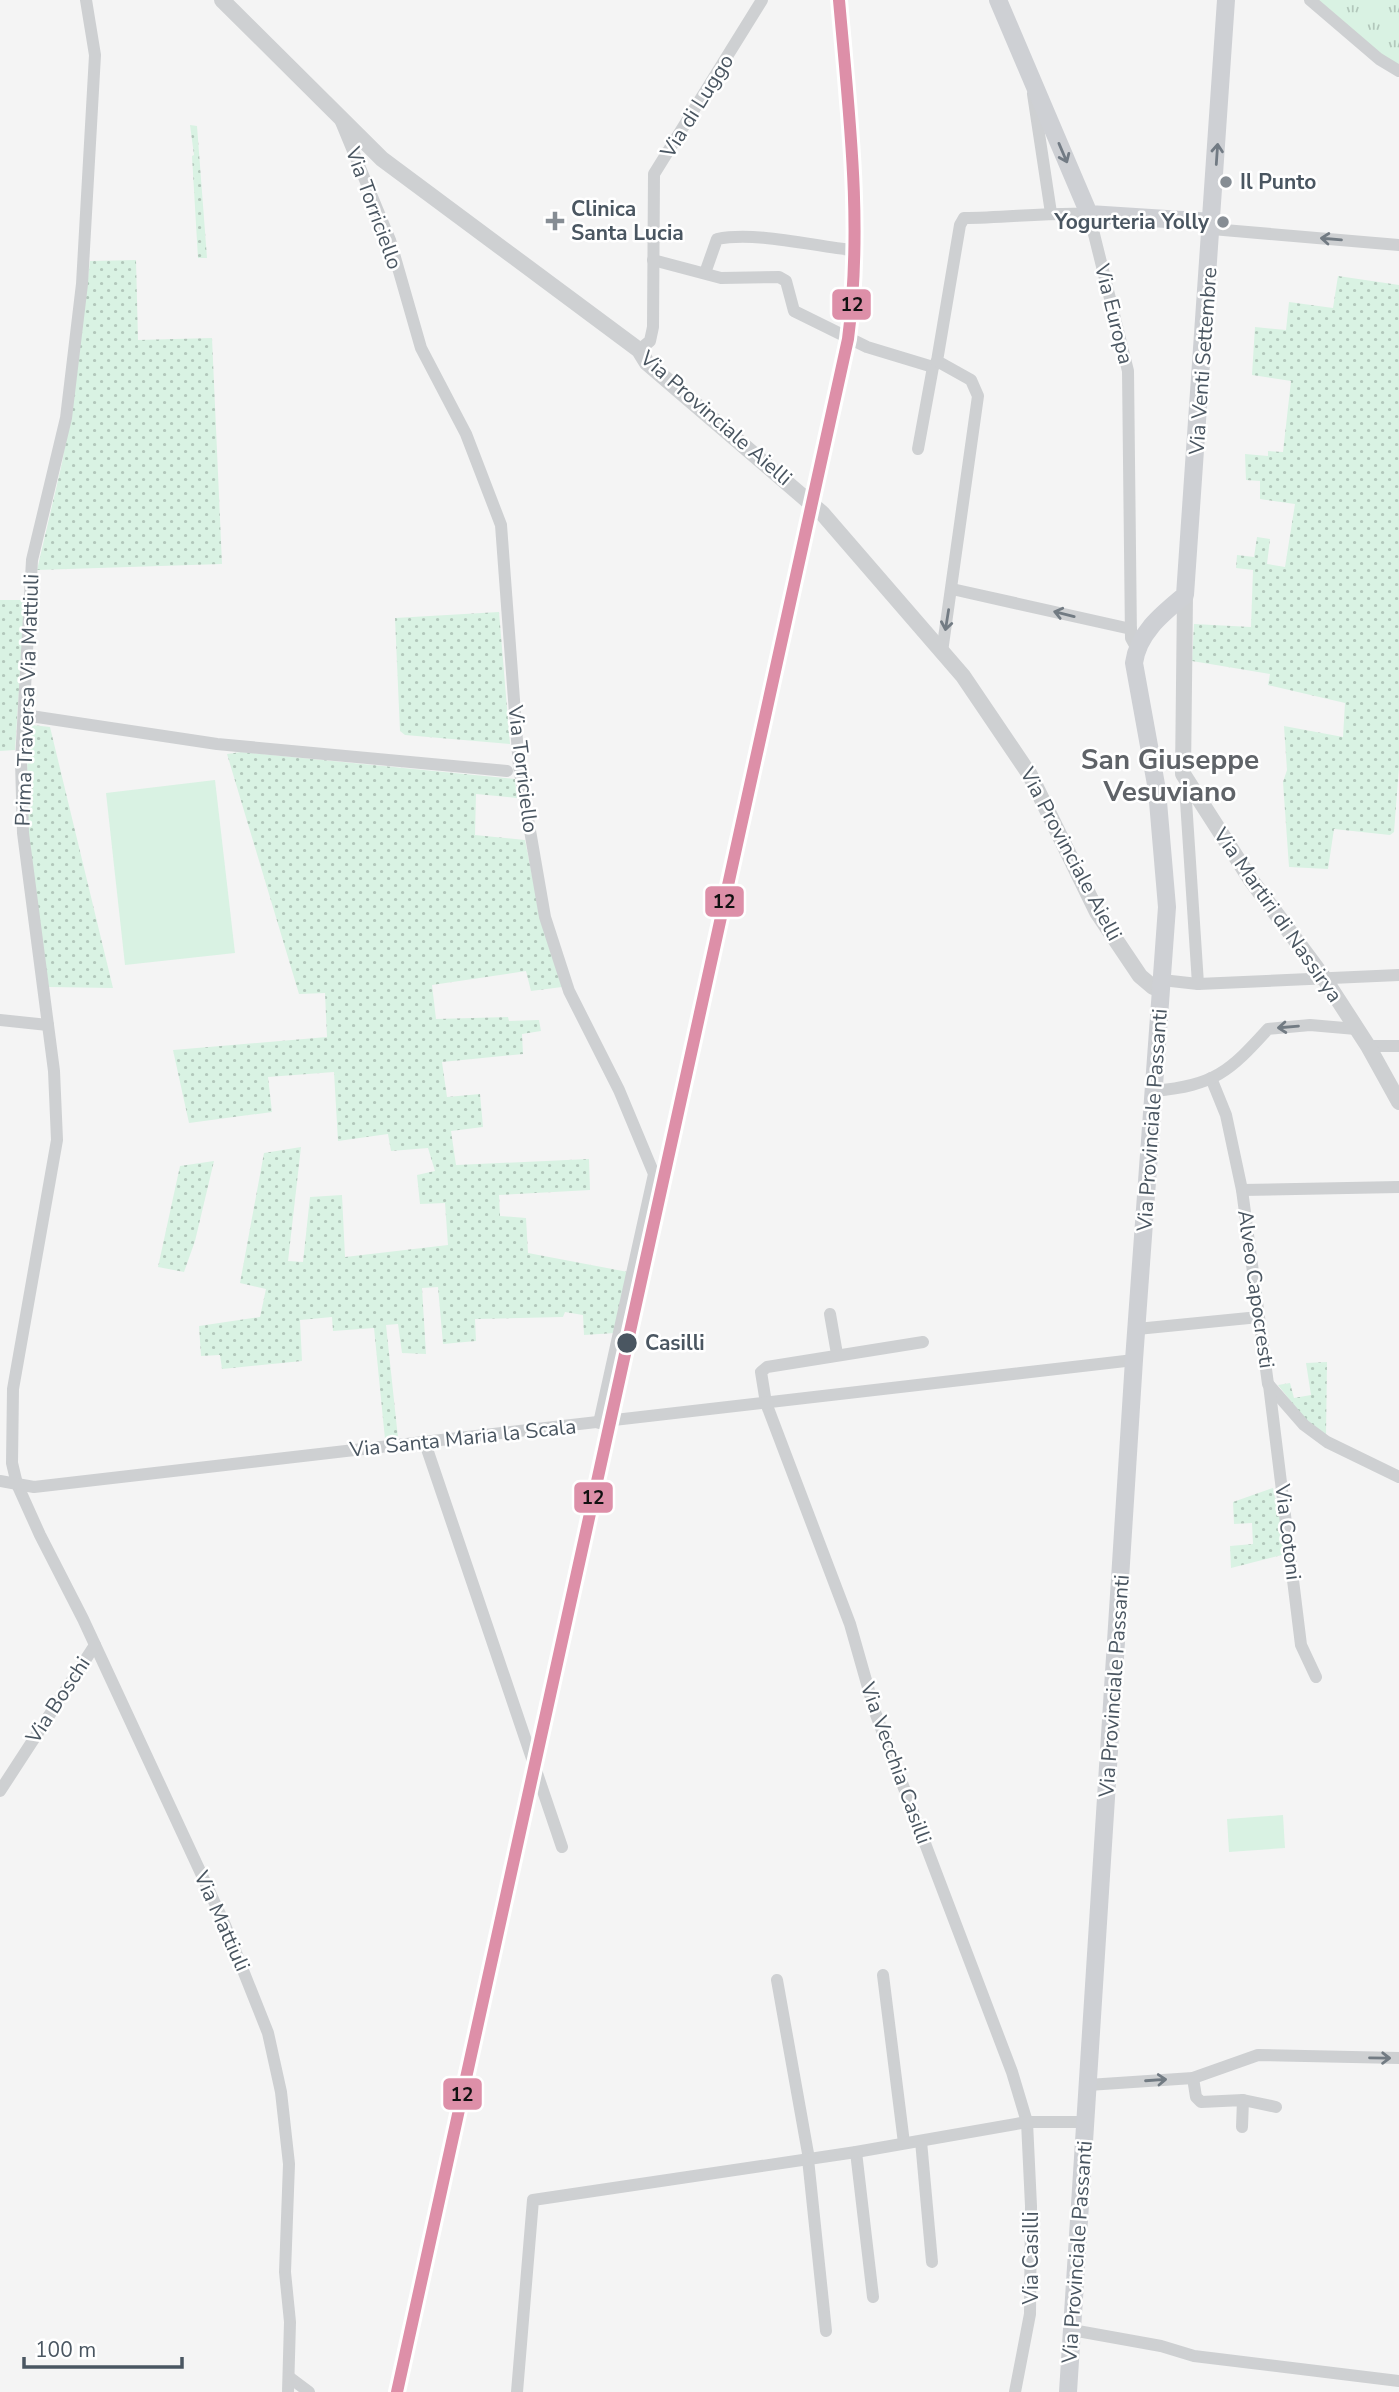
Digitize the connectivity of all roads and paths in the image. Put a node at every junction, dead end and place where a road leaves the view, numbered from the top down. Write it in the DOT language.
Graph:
graph roads {
  1 [pos="86,0"];
  2 [pos="222,0"];
  3 [pos="762,0"];
  4 [pos="998,0"];
  5 [pos="1226,0"];
  6 [pos="1310,0"];
  7 [pos="1399,71"];
  8 [pos="1030,76"];
  9 [pos="340,118"];
  10 [pos="1051,213"];
  11 [pos="1089,214"];
  12 [pos="1212,226"];
  13 [pos="1399,245"];
  14 [pos="852,250"];
  15 [pos="653,260"];
  16 [pos="705,273"];
  17 [pos="639,350"];
  18 [pos="935,364"];
  19 [pos="918,449"];
  20 [pos="952,589"];
  21 [pos="1185,595"];
  22 [pos="1131,629"];
  23 [pos="1136,647"];
  24 [pos="942,652"];
  25 [pos="24,715"];
  26 [pos="507,771"];
  27 [pos="1189,787"];
  28 [pos="1399,975"];
  29 [pos="1324,978"];
  30 [pos="1198,984"];
  31 [pos="1162,985"];
  32 [pos="0,1020"];
  33 [pos="48,1025"];
  34 [pos="1356,1029"];
  35 [pos="1368,1046"];
  36 [pos="1399,1046"];
  37 [pos="1211,1078"];
  38 [pos="1154,1091"];
  39 [pos="1399,1102"];
  40 [pos="1399,1186"];
  41 [pos="1242,1190"];
  42 [pos="830,1314"];
  43 [pos="1259,1317"];
  44 [pos="1137,1329"];
  45 [pos="923,1342"];
  46 [pos="837,1354"];
  47 [pos="1134,1360"];
  48 [pos="1268,1384"];
  49 [pos="766,1403"];
  50 [pos="599,1423"];
  51 [pos="425,1443"];
  52 [pos="1399,1477"];
  53 [pos="0,1481"];
  54 [pos="17,1484"];
  55 [pos="95,1645"];
  56 [pos="1316,1677"];
  57 [pos="0,1791"];
  58 [pos="562,1847"];
  59 [pos="883,1975"];
  60 [pos="777,1980"];
  61 [pos="1399,2058"];
  62 [pos="1193,2078"];
  63 [pos="1088,2085"];
  64 [pos="1243,2100"];
  65 [pos="1276,2106"];
  66 [pos="1027,2122"];
  67 [pos="1086,2122"];
  68 [pos="1242,2127"];
  69 [pos="920,2141"];
  70 [pos="904,2143"];
  71 [pos="856,2152"];
  72 [pos="809,2159"];
  73 [pos="932,2262"];
  74 [pos="873,2298"];
  75 [pos="1072,2330"];
  76 [pos="827,2331"];
  77 [pos="289,2377"];
  78 [pos="1399,2381"];
  79 [pos="288,2392"];
  80 [pos="309,2392"];
  81 [pos="517,2392"];
  82 [pos="1015,2392"];
  83 [pos="1068,2392"];
  1 -- 25 [label="street, Prima Traversa Via Mattiuli"];
  2 -- 9 [label="street, Via Provinciale Aielli"];
  3 -- 15 [label="street, Via di Luggo"];
  4 -- 8 [label="main road, Via Europa"];
  12 -- 5 [label="main road, Via Venti Settembre, one-way"];
  6 -- 7 [label="street"];
  8 -- 10 [label="street"];
  8 -- 11 [label="main road, Via Europa, one-way"];
  9 -- 17 [label="street, Via Provinciale Aielli"];
  9 -- 50 [label="street, Via Torriciello"];
  10 -- 11 [label="street"];
  10 -- 18 [label="street"];
  11 -- 12 [label="main road"];
  11 -- 22 [label="street, Via Europa"];
  13 -- 12 [label="street, one-way"];
  12 -- 21 [label="main road, Via Venti Settembre"];
  14 -- 16 [label="street"];
  15 -- 16 [label="street"];
  15 -- 17 [label="street, Via di Luggo"];
  16 -- 18 [label="street"];
  17 -- 24 [label="street, Via Provinciale Aielli"];
  18 -- 19 [label="street"];
  18 -- 20 [label="street"];
  22 -- 20 [label="street, one-way"];
  20 -- 24 [label="street, one-way"];
  21 -- 23 [label="main road"];
  21 -- 27 [label="street, Via Martiri di Nassirya"];
  22 -- 23 [label="street, Via Europa"];
  23 -- 31 [label="main road, Via Provinciale Passanti"];
  24 -- 31 [label="street, Via Provinciale Aielli"];
  25 -- 26 [label="street, Via Torriciello"];
  25 -- 33 [label="street, Prima Traversa Via Mattiuli"];
  27 -- 29 [label="street, Via Martiri di Nassirya"];
  27 -- 30 [label="street"];
  28 -- 29 [label="street"];
  29 -- 30 [label="street"];
  29 -- 34 [label="street, Via Martiri di Nassirya"];
  30 -- 31 [label="street"];
  31 -- 38 [label="main road, Via Provinciale Passanti"];
  32 -- 33 [label="street"];
  33 -- 54 [label="street, Prima Traversa Via Mattiuli"];
  34 -- 35 [label="street, Via Martiri di Nassirya"];
  34 -- 37 [label="street, one-way"];
  35 -- 36 [label="street"];
  35 -- 39 [label="street, Via Martiri di Nassirya"];
  37 -- 38 [label="street"];
  37 -- 41 [label="street, Alveo Capocresti"];
  38 -- 44 [label="main road, Via Provinciale Passanti"];
  40 -- 41 [label="street"];
  41 -- 43 [label="street, Alveo Capocresti"];
  42 -- 46 [label="street"];
  43 -- 44 [label="street"];
  43 -- 48 [label="street, Alveo Capocresti"];
  44 -- 47 [label="main road, Via Provinciale Passanti"];
  45 -- 46 [label="street"];
  46 -- 49 [label="street, Via Vecchia Casilli"];
  47 -- 49 [label="street, Via Santa Maria la Scala"];
  47 -- 63 [label="main road, Via Provinciale Passanti"];
  48 -- 52 [label="street, Alveo Capocresti"];
  48 -- 56 [label="street, Via Cotoni"];
  49 -- 50 [label="street, Via Santa Maria la Scala"];
  49 -- 66 [label="street, Via Vecchia Casilli"];
  50 -- 51 [label="street, Via Santa Maria la Scala"];
  51 -- 54 [label="street, Via Santa Maria la Scala"];
  51 -- 58 [label="street"];
  53 -- 54 [label="street, Via Santa Maria la Scala"];
  54 -- 55 [label="street, Via Mattiuli"];
  55 -- 57 [label="street, Via Boschi"];
  55 -- 77 [label="street, Via Mattiuli"];
  59 -- 70 [label="street"];
  60 -- 72 [label="street"];
  62 -- 61 [label="street, one-way"];
  63 -- 62 [label="street, one-way"];
  62 -- 64 [label="street"];
  63 -- 67 [label="main road, Via Provinciale Passanti"];
  64 -- 65 [label="street"];
  64 -- 68 [label="street"];
  66 -- 67 [label="street"];
  66 -- 69 [label="street"];
  66 -- 82 [label="street, Via Casilli"];
  67 -- 75 [label="main road, Via Provinciale Passanti"];
  69 -- 70 [label="street"];
  69 -- 73 [label="street"];
  70 -- 71 [label="street"];
  71 -- 72 [label="street"];
  71 -- 74 [label="street"];
  72 -- 76 [label="street"];
  72 -- 81 [label="street"];
  75 -- 78 [label="street"];
  75 -- 83 [label="main road, Via Provinciale Passanti"];
  77 -- 79 [label="street, Via Mattiuli"];
  77 -- 80 [label="street"];
}
